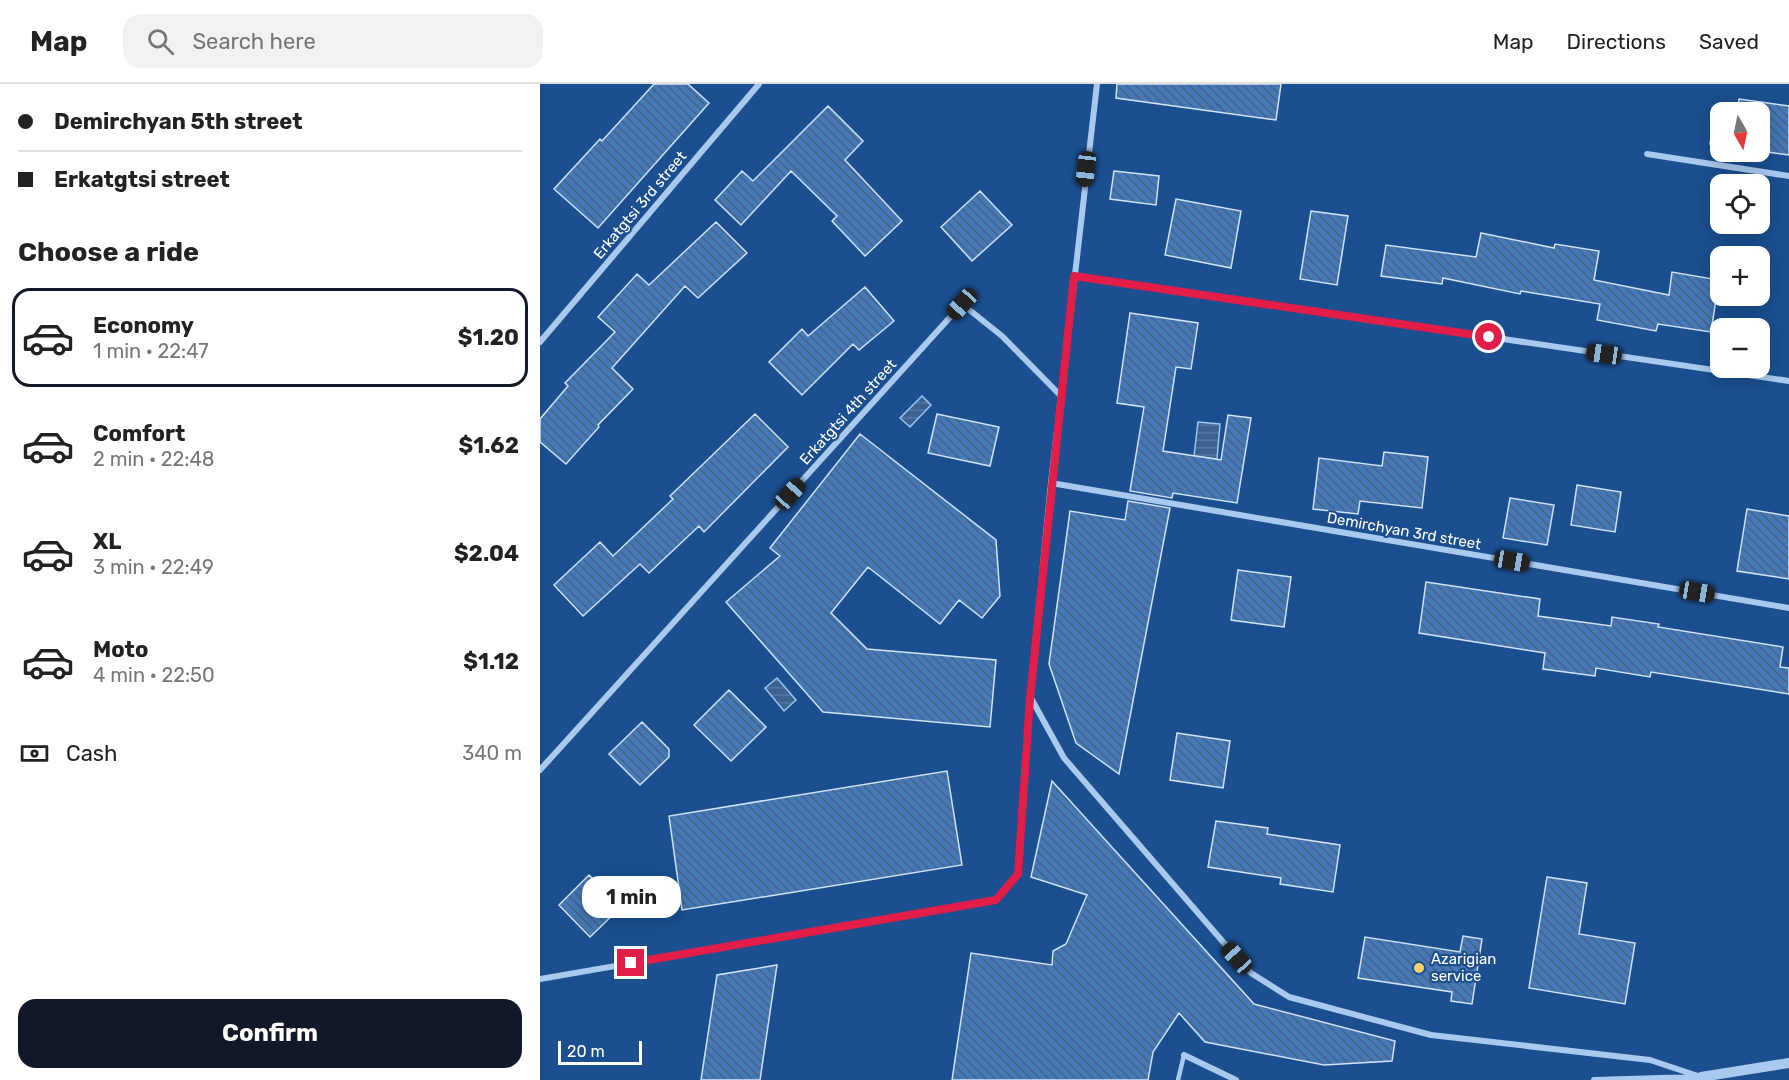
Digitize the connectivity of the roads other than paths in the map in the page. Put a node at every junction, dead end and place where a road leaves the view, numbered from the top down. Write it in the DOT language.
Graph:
graph roads {
  1 [pos="759,84"];
  2 [pos="1096,84"];
  3 [pos="1647,154"];
  4 [pos="1789,176"];
  5 [pos="1074,276"];
  6 [pos="540,342"];
  7 [pos="1789,381"];
  8 [pos="1061,396"];
  9 [pos="1051,483"];
  10 [pos="1789,608"];
  11 [pos="1030,698"];
  12 [pos="540,770"];
  13 [pos="540,979"];
  14 [pos="1184,1055"];
  15 [pos="1789,1064"];
  16 [pos="1700,1078"];
  17 [pos="1178,1080"];
  18 [pos="1236,1080"];
  19 [pos="1594,1080"];
  1 -- 6 [label="street, Erkatgtsi 3rd street"];
  2 -- 5 [label="street"];
  3 -- 4 [label="street"];
  5 -- 7 [label="street"];
  5 -- 8 [label="street"];
  8 -- 9 [label="street"];
  8 -- 12 [label="street, Erkatgtsi 4th street"];
  9 -- 10 [label="street, Demirchyan 3rd street"];
  9 -- 11 [label="street"];
  11 -- 13 [label="street"];
  11 -- 16 [label="street"];
  14 -- 17 [label="lane"];
  14 -- 18 [label="street"];
  15 -- 16 [label="street"];
  16 -- 19 [label="street"];
}
